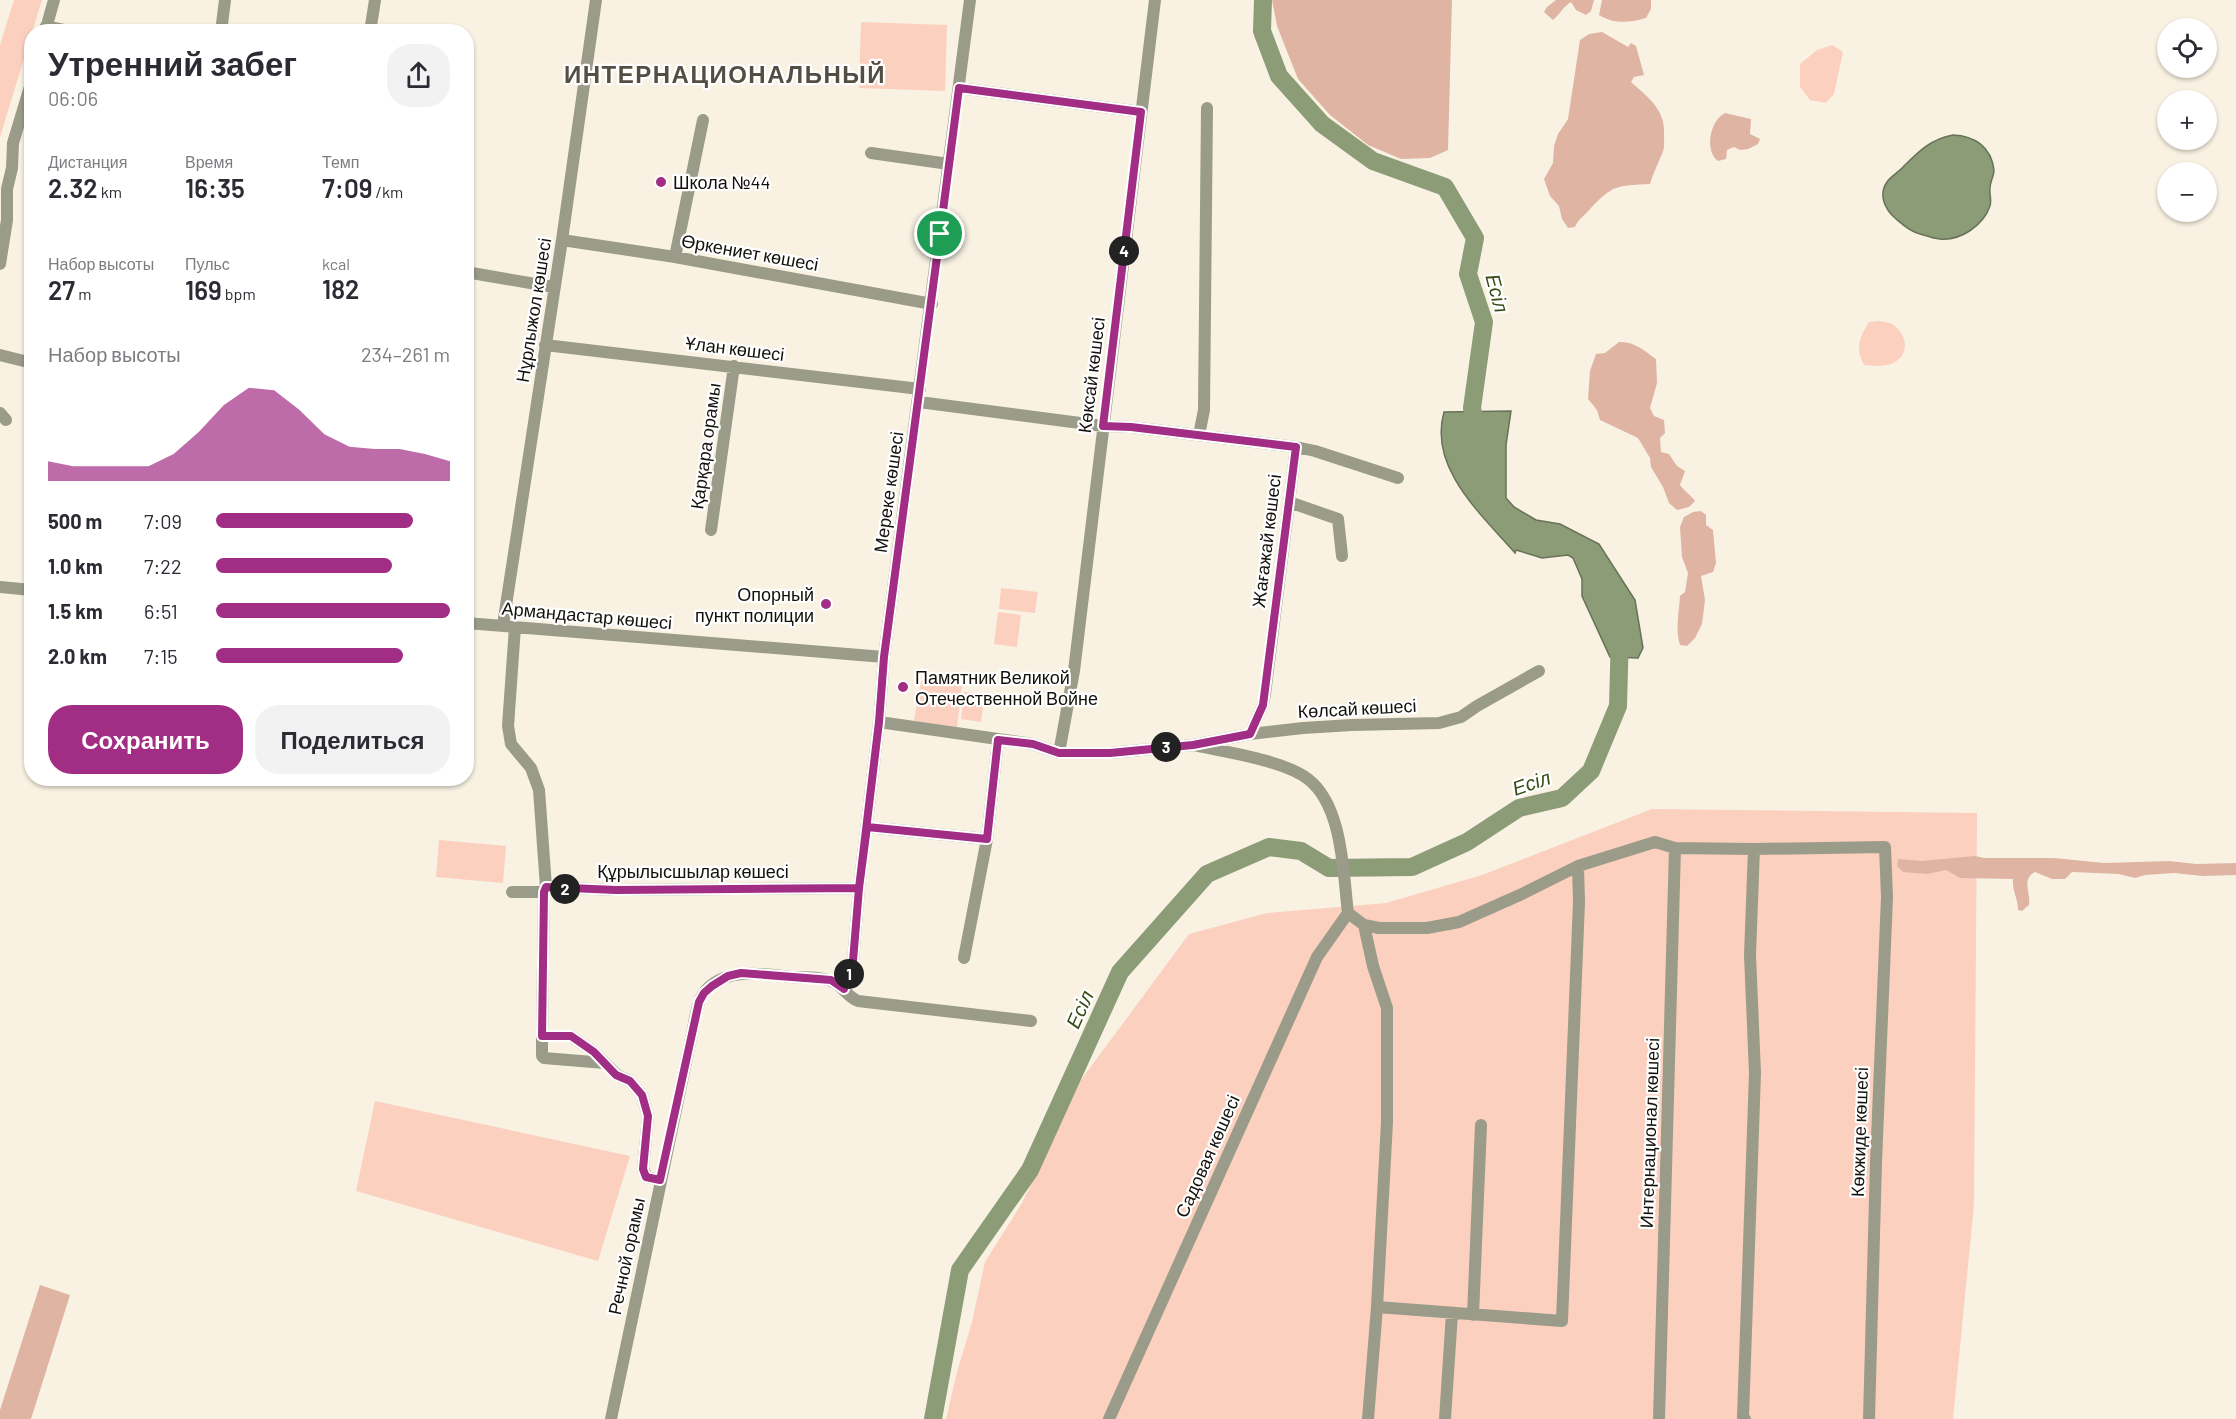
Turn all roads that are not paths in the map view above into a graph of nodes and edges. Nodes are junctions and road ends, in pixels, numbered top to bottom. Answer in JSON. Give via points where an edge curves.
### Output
{"nodes":[{"id":1,"x":54,"y":0,"type":"edge"},
{"id":2,"x":225,"y":0,"type":"edge"},
{"id":3,"x":375,"y":0,"type":"edge"},
{"id":4,"x":596,"y":0,"type":"edge"},
{"id":5,"x":970,"y":0,"type":"edge"},
{"id":6,"x":1155,"y":0,"type":"edge"},
{"id":7,"x":47,"y":24,"type":"edge"},
{"id":8,"x":222,"y":24,"type":"edge"},
{"id":9,"x":371,"y":24,"type":"edge"},
{"id":10,"x":959,"y":88,"type":"junction"},
{"id":11,"x":24,"y":107,"type":"edge"},
{"id":12,"x":1207,"y":108,"type":"dead end"},
{"id":13,"x":1141,"y":112,"type":"junction"},
{"id":14,"x":703,"y":120,"type":"dead end"},
{"id":15,"x":871,"y":153,"type":"dead end"},
{"id":16,"x":949,"y":164,"type":"junction"},
{"id":17,"x":562,"y":240,"type":"junction"},
{"id":18,"x":675,"y":257,"type":"junction"},
{"id":19,"x":0,"y":264,"type":"edge"},
{"id":20,"x":474,"y":273,"type":"edge"},
{"id":21,"x":554,"y":287,"type":"junction"},
{"id":22,"x":932,"y":304,"type":"junction"},
{"id":23,"x":545,"y":345,"type":"junction"},
{"id":24,"x":0,"y":355,"type":"edge"},
{"id":25,"x":24,"y":361,"type":"edge"},
{"id":26,"x":734,"y":366,"type":"junction"},
{"id":27,"x":919,"y":395,"type":"junction"},
{"id":28,"x":1103,"y":426,"type":"junction"},
{"id":29,"x":1200,"y":435,"type":"junction"},
{"id":30,"x":1296,"y":447,"type":"junction"},
{"id":31,"x":1398,"y":478,"type":"dead end"},
{"id":32,"x":1289,"y":502,"type":"junction"},
{"id":33,"x":711,"y":530,"type":"dead end"},
{"id":34,"x":1342,"y":556,"type":"dead end"},
{"id":35,"x":0,"y":587,"type":"edge"},
{"id":36,"x":24,"y":589,"type":"edge"},
{"id":37,"x":474,"y":624,"type":"edge"},
{"id":38,"x":509,"y":626,"type":"junction"},
{"id":39,"x":884,"y":657,"type":"junction"},
{"id":40,"x":1539,"y":671,"type":"dead end"},
{"id":41,"x":879,"y":722,"type":"junction"},
{"id":42,"x":1250,"y":734,"type":"junction"},
{"id":43,"x":998,"y":740,"type":"junction"},
{"id":44,"x":1193,"y":745,"type":"junction"},
{"id":45,"x":1059,"y":753,"type":"junction"},
{"id":46,"x":867,"y":827,"type":"junction"},
{"id":47,"x":987,"y":839,"type":"junction"},
{"id":48,"x":1675,"y":848,"type":"junction"},
{"id":49,"x":1754,"y":849,"type":"junction"},
{"id":50,"x":1578,"y":866,"type":"junction"},
{"id":51,"x":859,"y":888,"type":"junction"},
{"id":52,"x":545,"y":890,"type":"junction"},
{"id":53,"x":512,"y":892,"type":"dead end"},
{"id":54,"x":1348,"y":913,"type":"junction"},
{"id":55,"x":1364,"y":925,"type":"junction"},
{"id":56,"x":964,"y":958,"type":"dead end"},
{"id":57,"x":844,"y":989,"type":"junction"},
{"id":58,"x":1031,"y":1022,"type":"dead end"},
{"id":59,"x":542,"y":1036,"type":"junction"},
{"id":60,"x":605,"y":1063,"type":"junction"},
{"id":61,"x":1481,"y":1125,"type":"dead end"},
{"id":62,"x":660,"y":1180,"type":"junction"},
{"id":63,"x":1377,"y":1307,"type":"junction"},
{"id":64,"x":1452,"y":1313,"type":"junction"},
{"id":65,"x":1473,"y":1315,"type":"junction"},
{"id":66,"x":610,"y":1419,"type":"edge"},
{"id":67,"x":1109,"y":1419,"type":"edge"},
{"id":68,"x":1368,"y":1419,"type":"edge"},
{"id":69,"x":1445,"y":1419,"type":"edge"},
{"id":70,"x":1659,"y":1419,"type":"edge"},
{"id":71,"x":1745,"y":1419,"type":"edge"},
{"id":72,"x":1869,"y":1419,"type":"edge"}],
"edges":[{"from":1,"to":7,"type":"street"},
{"from":2,"to":8,"type":"street"},
{"from":3,"to":9,"type":"street"},
{"from":4,"to":17,"type":"street","name":"Нұрлыжол көшесі"},
{"from":5,"to":10,"type":"street","name":"Мереке көшесі"},
{"from":6,"to":13,"type":"street","name":"Көксай көшесі"},
{"from":10,"to":13,"type":"street"},
{"from":10,"to":16,"type":"street","name":"Мереке көшесі"},
{"from":11,"to":19,"type":"street","via":[[13,143]]},
{"from":12,"to":29,"type":"street","via":[[1204,410]]},
{"from":13,"to":28,"type":"street","name":"Көксай көшесі"},
{"from":14,"to":18,"type":"street"},
{"from":15,"to":16,"type":"street"},
{"from":16,"to":22,"type":"street","name":"Мереке көшесі"},
{"from":17,"to":18,"type":"street","name":"Өркениет көшесі"},
{"from":17,"to":21,"type":"street","name":"Нұрлыжол көшесі"},
{"from":18,"to":22,"type":"street","name":"Өркениет көшесі"},
{"from":20,"to":21,"type":"street"},
{"from":21,"to":23,"type":"street","name":"Нұрлыжол көшесі"},
{"from":22,"to":27,"type":"street","name":"Мереке көшесі"},
{"from":23,"to":26,"type":"street","name":"Ұлан көшесі"},
{"from":23,"to":38,"type":"street","name":"Нұрлыжол көшесі"},
{"from":24,"to":25,"type":"street"},
{"from":26,"to":27,"type":"street","name":"Ұлан көшесі"},
{"from":26,"to":33,"type":"street","name":"Қарқара орамы"},
{"from":27,"to":28,"type":"street","name":"Ұлан көшесі"},
{"from":27,"to":39,"type":"street","name":"Мереке көшесі"},
{"from":28,"to":29,"type":"street"},
{"from":28,"to":45,"type":"street","name":"Көксай көшесі","via":[[1074,671]]},
{"from":29,"to":30,"type":"street"},
{"from":30,"to":31,"type":"street"},
{"from":30,"to":32,"type":"street","name":"Жағажай көшесі"},
{"from":32,"to":34,"type":"street","via":[[1338,519]]},
{"from":32,"to":42,"type":"street","name":"Жағажай көшесі","via":[[1265,694]]},
{"from":35,"to":36,"type":"street"},
{"from":37,"to":38,"type":"street","name":"Армандастар көшесі"},
{"from":38,"to":39,"type":"street","name":"Армандастар көшесі"},
{"from":38,"to":52,"type":"street","via":[[508,726],[511,744],[531,768],[539,790]]},
{"from":39,"to":41,"type":"street","name":"Мереке көшесі"},
{"from":40,"to":42,"type":"street","name":"Көлсай көшесі","via":[[1461,717],[1439,723],[1352,724]]},
{"from":41,"to":43,"type":"street","name":"Көлсай көшесі"},
{"from":41,"to":46,"type":"street","name":"Мереке көшесі"},
{"from":42,"to":44,"type":"street","name":"Көлсай көшесі"},
{"from":43,"to":45,"type":"street","name":"Көлсай көшесі","via":[[1033,744]]},
{"from":43,"to":47,"type":"street"},
{"from":44,"to":45,"type":"street","name":"Көлсай көшесі","via":[[1110,753]]},
{"from":44,"to":54,"type":"street","via":[[1275,765],[1308,780],[1324,798],[1334,824]]},
{"from":46,"to":47,"type":"street"},
{"from":46,"to":51,"type":"street","name":"Мереке көшесі"},
{"from":47,"to":56,"type":"street"},
{"from":48,"to":49,"type":"street"},
{"from":48,"to":50,"type":"street","via":[[1655,842]]},
{"from":48,"to":70,"type":"street","name":"Интернационал көшесі"},
{"from":49,"to":71,"type":"street","via":[[1750,955],[1755,1073]]},
{"from":49,"to":72,"type":"street","name":"Көкжиде көшесі","via":[[1886,847]]},
{"from":50,"to":55,"type":"street","via":[[1459,922],[1427,928]]},
{"from":50,"to":65,"type":"street","via":[[1562,1321]]},
{"from":51,"to":52,"type":"street","name":"Құрылысшылар көшесі"},
{"from":51,"to":57,"type":"street","name":"Мереке көшесі","via":[[853,961]]},
{"from":52,"to":53,"type":"street","name":"Құрылысшылар көшесі"},
{"from":52,"to":59,"type":"street"},
{"from":54,"to":55,"type":"street"},
{"from":54,"to":67,"type":"street","name":"Садовая көшесі","via":[[1317,957]]},
{"from":55,"to":63,"type":"street","via":[[1387,1008],[1387,1122]]},
{"from":57,"to":58,"type":"street","name":"Речной орамы","via":[[858,1001]]},
{"from":57,"to":62,"type":"street","name":"Речной орамы","via":[[831,980],[741,973],[728,976],[704,993]]},
{"from":59,"to":60,"type":"street","via":[[571,1036]]},
{"from":59,"to":60,"type":"street","via":[[544,1058]]},
{"from":60,"to":62,"type":"street","via":[[642,1095],[648,1116],[643,1169],[646,1177]]},
{"from":61,"to":65,"type":"street"},
{"from":62,"to":66,"type":"street","name":"Речной орамы"},
{"from":63,"to":64,"type":"street"},
{"from":63,"to":68,"type":"street"},
{"from":64,"to":65,"type":"street"},
{"from":64,"to":69,"type":"street"}]}
